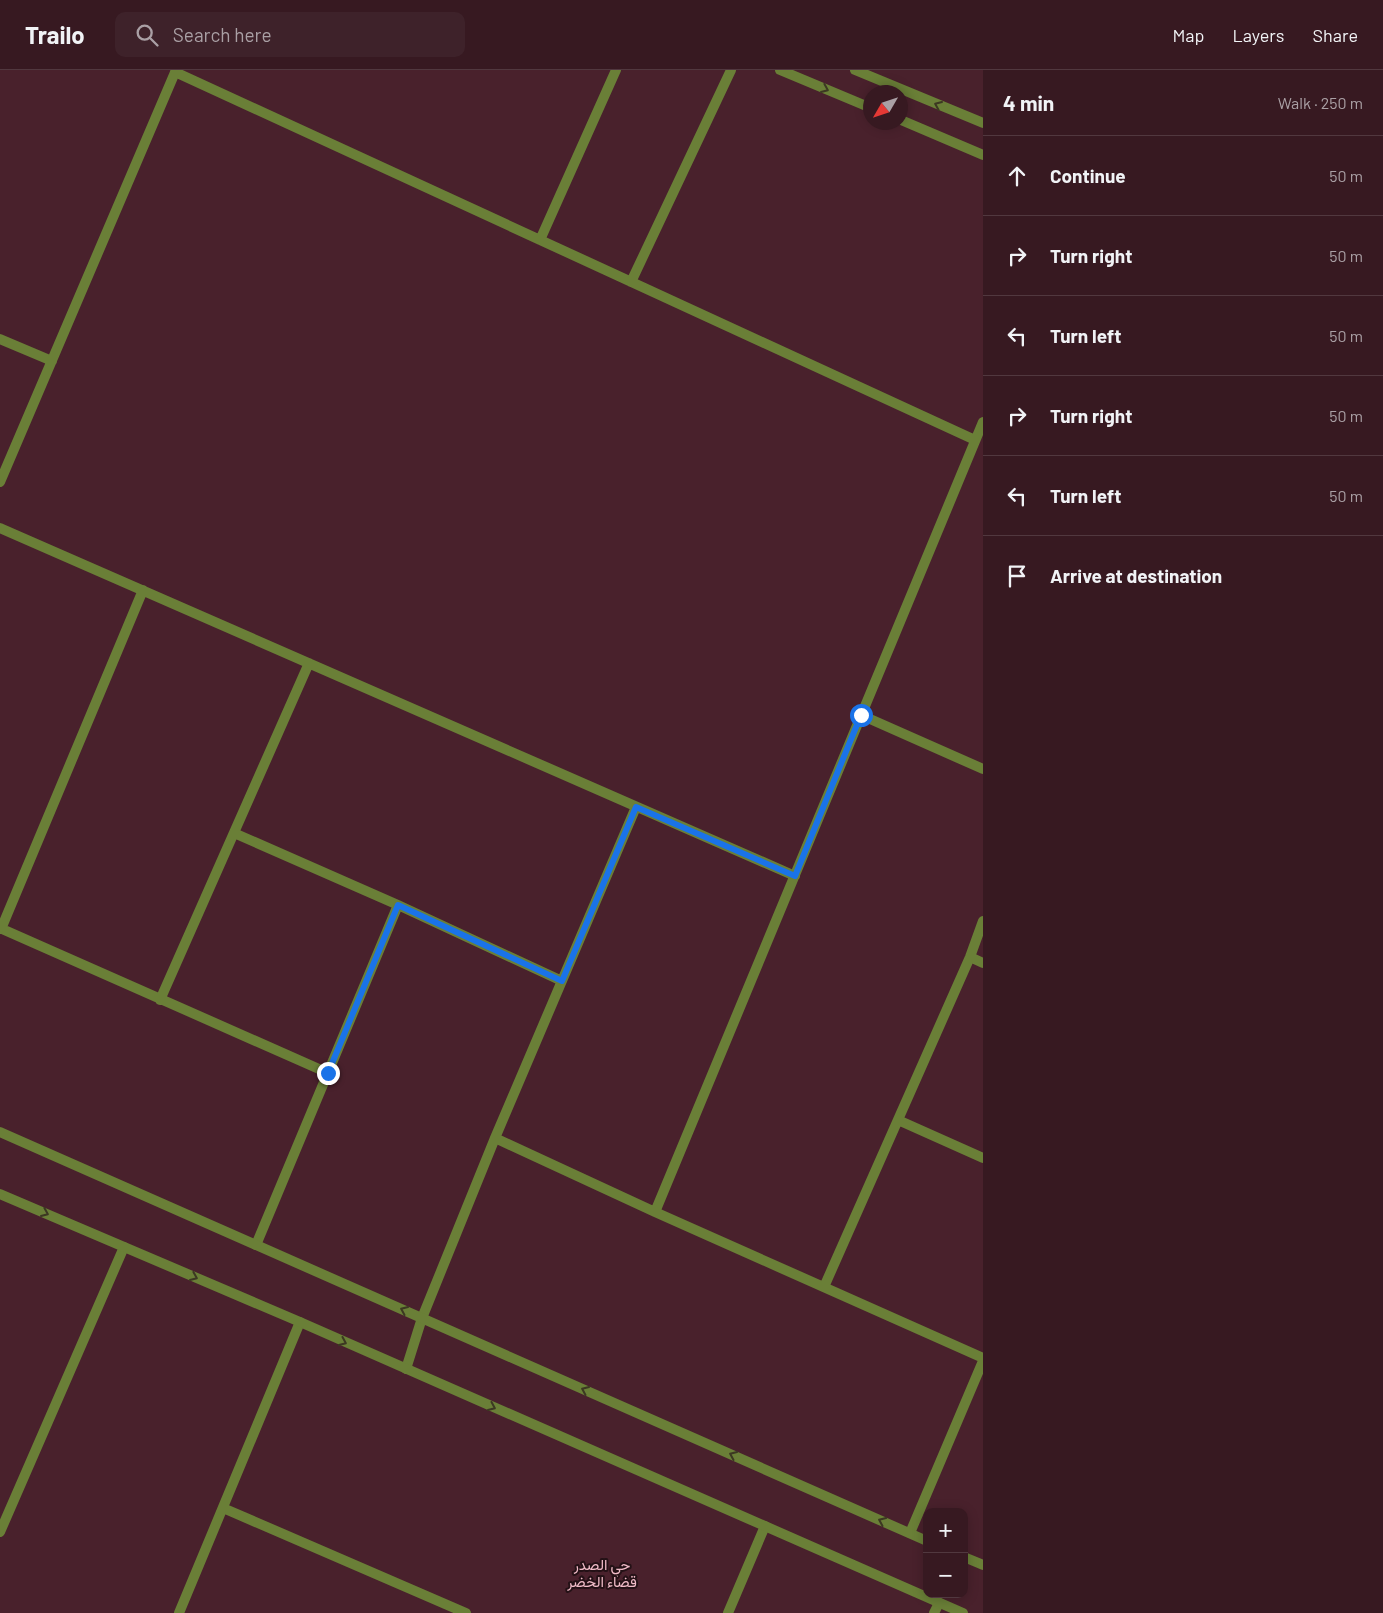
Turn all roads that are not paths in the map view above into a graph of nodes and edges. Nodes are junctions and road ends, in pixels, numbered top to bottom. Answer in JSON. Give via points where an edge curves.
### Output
{"nodes":[{"id":1,"x":616,"y":70,"type":"edge"},
{"id":2,"x":731,"y":70,"type":"edge"},
{"id":3,"x":780,"y":70,"type":"edge"},
{"id":4,"x":855,"y":70,"type":"edge"},
{"id":5,"x":176,"y":71,"type":"edge"},
{"id":6,"x":863,"y":105,"type":"edge"},
{"id":7,"x":908,"y":123,"type":"edge"},
{"id":8,"x":983,"y":123,"type":"edge"},
{"id":9,"x":983,"y":155,"type":"edge"},
{"id":10,"x":540,"y":240,"type":"junction"},
{"id":11,"x":632,"y":282,"type":"junction"},
{"id":12,"x":0,"y":339,"type":"edge"},
{"id":13,"x":52,"y":361,"type":"junction"},
{"id":14,"x":983,"y":422,"type":"edge"},
{"id":15,"x":975,"y":440,"type":"junction"},
{"id":16,"x":0,"y":482,"type":"edge"},
{"id":17,"x":0,"y":528,"type":"edge"},
{"id":18,"x":143,"y":590,"type":"junction"},
{"id":19,"x":310,"y":664,"type":"junction"},
{"id":20,"x":861,"y":715,"type":"junction"},
{"id":21,"x":983,"y":769,"type":"edge"},
{"id":22,"x":636,"y":807,"type":"junction"},
{"id":23,"x":234,"y":833,"type":"junction"},
{"id":24,"x":795,"y":876,"type":"junction"},
{"id":25,"x":398,"y":905,"type":"junction"},
{"id":26,"x":983,"y":922,"type":"edge"},
{"id":27,"x":1,"y":929,"type":"edge"},
{"id":28,"x":970,"y":957,"type":"junction"},
{"id":29,"x":983,"y":963,"type":"edge"},
{"id":30,"x":562,"y":981,"type":"junction"},
{"id":31,"x":160,"y":1000,"type":"junction"},
{"id":32,"x":328,"y":1073,"type":"junction"},
{"id":33,"x":898,"y":1120,"type":"junction"},
{"id":34,"x":0,"y":1132,"type":"edge"},
{"id":35,"x":495,"y":1138,"type":"junction"},
{"id":36,"x":983,"y":1158,"type":"edge"},
{"id":37,"x":0,"y":1194,"type":"edge"},
{"id":38,"x":655,"y":1212,"type":"junction"},
{"id":39,"x":256,"y":1245,"type":"junction"},
{"id":40,"x":124,"y":1247,"type":"junction"},
{"id":41,"x":824,"y":1287,"type":"junction"},
{"id":42,"x":422,"y":1318,"type":"junction"},
{"id":43,"x":300,"y":1322,"type":"junction"},
{"id":44,"x":983,"y":1360,"type":"edge"},
{"id":45,"x":406,"y":1369,"type":"junction"},
{"id":46,"x":223,"y":1508,"type":"junction"},
{"id":47,"x":765,"y":1526,"type":"junction"},
{"id":48,"x":0,"y":1532,"type":"edge"},
{"id":49,"x":910,"y":1533,"type":"junction"},
{"id":50,"x":923,"y":1539,"type":"edge"},
{"id":51,"x":968,"y":1559,"type":"edge"},
{"id":52,"x":983,"y":1565,"type":"edge"},
{"id":53,"x":939,"y":1602,"type":"junction"},
{"id":54,"x":179,"y":1613,"type":"edge"},
{"id":55,"x":466,"y":1613,"type":"edge"},
{"id":56,"x":728,"y":1613,"type":"edge"},
{"id":57,"x":934,"y":1613,"type":"edge"},
{"id":58,"x":963,"y":1613,"type":"edge"}],
"edges":[{"from":1,"to":10,"type":"street"},
{"from":2,"to":11,"type":"street"},
{"from":3,"to":6,"type":"street","one_way":true},
{"from":8,"to":4,"type":"street","one_way":true},
{"from":5,"to":10,"type":"street"},
{"from":5,"to":13,"type":"street"},
{"from":7,"to":9,"type":"street"},
{"from":10,"to":11,"type":"street"},
{"from":11,"to":15,"type":"street"},
{"from":12,"to":13,"type":"street"},
{"from":13,"to":16,"type":"street"},
{"from":14,"to":15,"type":"street"},
{"from":15,"to":20,"type":"street"},
{"from":17,"to":18,"type":"street"},
{"from":18,"to":19,"type":"street"},
{"from":18,"to":27,"type":"street"},
{"from":19,"to":22,"type":"street"},
{"from":19,"to":23,"type":"street"},
{"from":20,"to":21,"type":"street"},
{"from":20,"to":24,"type":"street"},
{"from":22,"to":24,"type":"street"},
{"from":22,"to":30,"type":"street"},
{"from":23,"to":25,"type":"street"},
{"from":23,"to":31,"type":"street"},
{"from":24,"to":38,"type":"street"},
{"from":25,"to":30,"type":"street"},
{"from":25,"to":32,"type":"street"},
{"from":26,"to":28,"type":"street"},
{"from":27,"to":31,"type":"street"},
{"from":28,"to":29,"type":"street"},
{"from":28,"to":33,"type":"street"},
{"from":30,"to":35,"type":"street"},
{"from":31,"to":32,"type":"street"},
{"from":32,"to":39,"type":"street"},
{"from":33,"to":36,"type":"street"},
{"from":33,"to":41,"type":"street"},
{"from":34,"to":39,"type":"street"},
{"from":35,"to":38,"type":"street"},
{"from":35,"to":42,"type":"street"},
{"from":37,"to":40,"type":"street","one_way":true},
{"from":38,"to":41,"type":"street"},
{"from":42,"to":39,"type":"street","one_way":true},
{"from":40,"to":43,"type":"street","one_way":true},
{"from":40,"to":48,"type":"street"},
{"from":41,"to":44,"type":"street"},
{"from":42,"to":45,"type":"street"},
{"from":49,"to":42,"type":"street","one_way":true},
{"from":43,"to":45,"type":"street","one_way":true},
{"from":43,"to":46,"type":"street"},
{"from":44,"to":49,"type":"street"},
{"from":45,"to":47,"type":"street","one_way":true},
{"from":46,"to":54,"type":"street"},
{"from":46,"to":55,"type":"street"},
{"from":47,"to":53,"type":"street"},
{"from":47,"to":56,"type":"street"},
{"from":49,"to":50,"type":"street"},
{"from":51,"to":52,"type":"street"},
{"from":53,"to":57,"type":"street"},
{"from":53,"to":58,"type":"street"}]}
